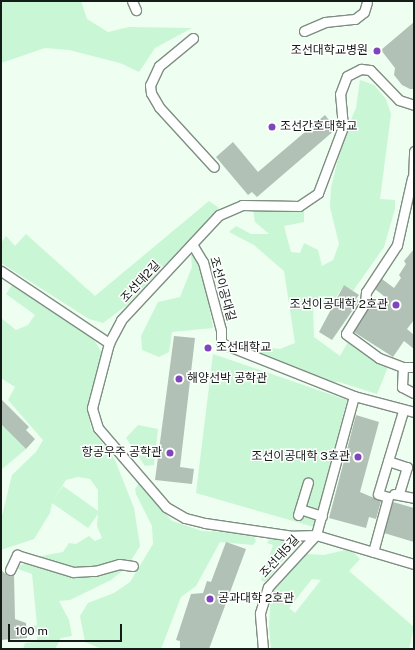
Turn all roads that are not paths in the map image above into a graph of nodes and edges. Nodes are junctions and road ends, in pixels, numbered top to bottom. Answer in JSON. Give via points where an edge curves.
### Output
{"nodes":[{"id":1,"x":366,"y":1,"type":"edge"},
{"id":2,"x":304,"y":31,"type":"dead end"},
{"id":3,"x":192,"y":38,"type":"dead end"},
{"id":4,"x":414,"y":105,"type":"edge"},
{"id":5,"x":414,"y":151,"type":"edge"},
{"id":6,"x":214,"y":167,"type":"dead end"},
{"id":7,"x":413,"y":181,"type":"edge"},
{"id":8,"x":192,"y":244,"type":"junction"},
{"id":9,"x":1,"y":271,"type":"edge"},
{"id":10,"x":109,"y":343,"type":"junction"},
{"id":11,"x":403,"y":367,"type":"junction"},
{"id":12,"x":414,"y":367,"type":"edge"},
{"id":13,"x":414,"y":393,"type":"edge"},
{"id":14,"x":354,"y":396,"type":"junction"},
{"id":15,"x":402,"y":411,"type":"junction"},
{"id":16,"x":414,"y":412,"type":"edge"},
{"id":17,"x":388,"y":461,"type":"junction"},
{"id":18,"x":308,"y":483,"type":"dead end"},
{"id":19,"x":399,"y":494,"type":"junction"},
{"id":20,"x":388,"y":497,"type":"junction"},
{"id":21,"x":414,"y":498,"type":"edge"},
{"id":22,"x":322,"y":516,"type":"junction"},
{"id":23,"x":316,"y":535,"type":"junction"},
{"id":24,"x":373,"y":552,"type":"junction"},
{"id":25,"x":414,"y":564,"type":"edge"},
{"id":26,"x":133,"y":566,"type":"dead end"},
{"id":27,"x":10,"y":570,"type":"dead end"},
{"id":28,"x":263,"y":649,"type":"edge"}],
"edges":[{"from":1,"to":2,"type":"street","via":[[364,12],[355,19],[325,22]]},
{"from":3,"to":6,"type":"street","via":[[159,66],[150,85],[159,107]]},
{"from":4,"to":8,"type":"street","name":"조선대2길","via":[[400,100],[370,70],[353,72],[341,87],[343,127],[323,182],[314,198],[299,206],[251,204],[229,208]]},
{"from":5,"to":7,"type":"street"},
{"from":7,"to":11,"type":"street","via":[[397,245],[366,292],[365,303],[346,334],[379,358]]},
{"from":8,"to":10,"type":"street","name":"조선대2길","via":[[121,320]]},
{"from":8,"to":14,"type":"street","name":"조선이공대길","via":[[203,262],[221,330],[220,343]]},
{"from":9,"to":10,"type":"street"},
{"from":10,"to":23,"type":"street","name":"조선대2길","via":[[92,408],[96,425],[166,507],[185,518],[205,523],[293,536]]},
{"from":11,"to":12,"type":"street"},
{"from":11,"to":13,"type":"street","via":[[402,387]]},
{"from":14,"to":15,"type":"street","name":"조선이공대길"},
{"from":14,"to":22,"type":"street"},
{"from":15,"to":16,"type":"street","name":"조선이공대길"},
{"from":15,"to":17,"type":"street"},
{"from":17,"to":19,"type":"street","via":[[407,467]]},
{"from":17,"to":20,"type":"street","via":[[378,494]]},
{"from":18,"to":22,"type":"street","via":[[299,512]]},
{"from":19,"to":20,"type":"street"},
{"from":19,"to":21,"type":"street"},
{"from":20,"to":24,"type":"street"},
{"from":22,"to":23,"type":"street"},
{"from":23,"to":24,"type":"street","name":"조선대5길"},
{"from":23,"to":28,"type":"street","name":"조선대5길","via":[[268,587],[260,613]]},
{"from":24,"to":25,"type":"street","name":"조선대5길"},
{"from":26,"to":27,"type":"street","via":[[119,564],[95,571],[73,572],[17,555]]}]}
